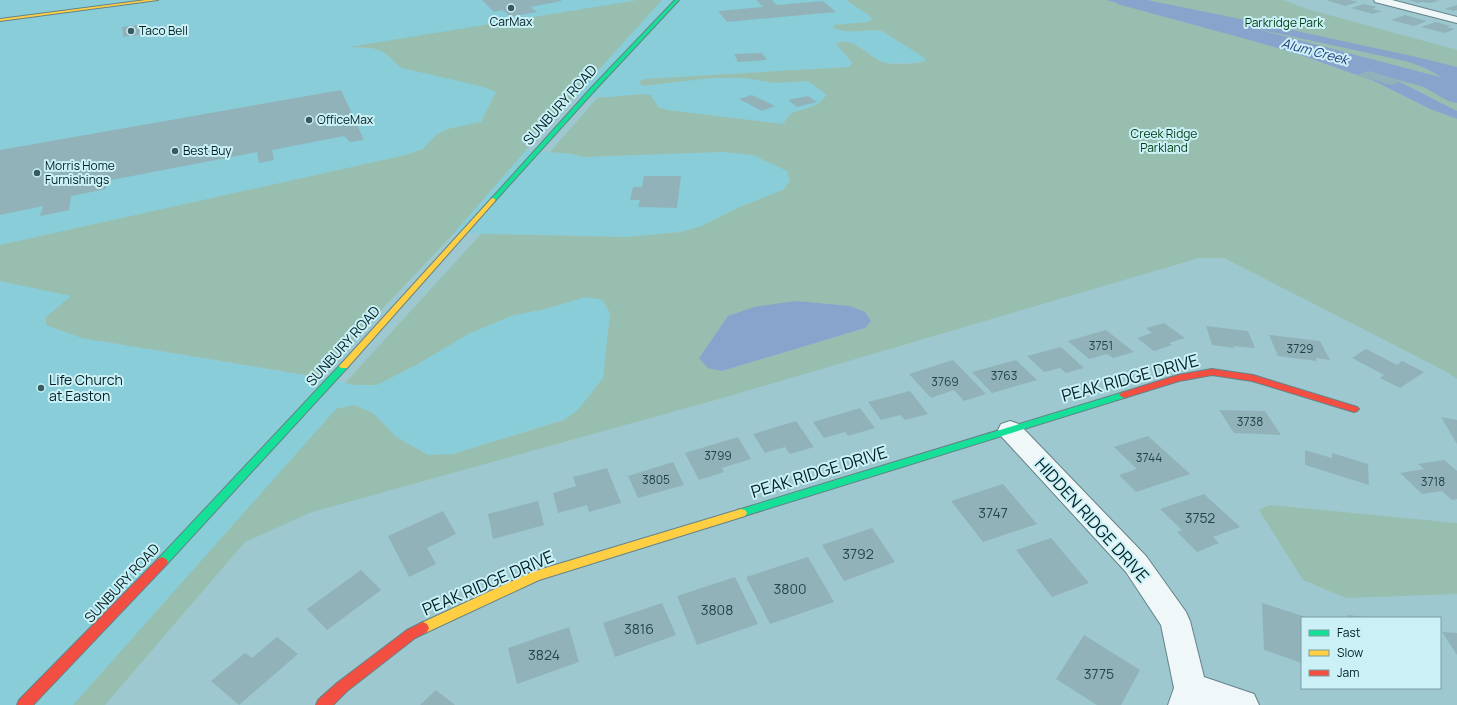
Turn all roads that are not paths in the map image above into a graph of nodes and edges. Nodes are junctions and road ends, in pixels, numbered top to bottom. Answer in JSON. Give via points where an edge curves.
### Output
{"nodes":[{"id":1,"x":85,"y":0,"type":"edge"},
{"id":2,"x":156,"y":0,"type":"edge"},
{"id":3,"x":676,"y":0,"type":"edge"},
{"id":4,"x":1379,"y":0,"type":"edge"},
{"id":5,"x":0,"y":11,"type":"edge"},
{"id":6,"x":0,"y":20,"type":"edge"},
{"id":7,"x":1457,"y":20,"type":"edge"},
{"id":8,"x":1354,"y":409,"type":"dead end"},
{"id":9,"x":1010,"y":430,"type":"junction"},
{"id":10,"x":1188,"y":697,"type":"edge"},
{"id":11,"x":24,"y":705,"type":"edge"},
{"id":12,"x":323,"y":705,"type":"edge"},
{"id":13,"x":1242,"y":705,"type":"edge"}],
"edges":[{"from":1,"to":5,"type":"main road"},
{"from":2,"to":6,"type":"main road"},
{"from":3,"to":11,"type":"main road","name":"SUNBURY ROAD","via":[[308,406]]},
{"from":4,"to":7,"type":"street"},
{"from":8,"to":9,"type":"main road","name":"PEAK RIDGE DRIVE","via":[[1253,378],[1212,372],[1178,378]]},
{"from":9,"to":10,"type":"street","name":"HIDDEN RIDGE DRIVE","via":[[1136,564],[1175,621]]},
{"from":9,"to":12,"type":"main road","name":"PEAK RIDGE DRIVE","via":[[536,576],[411,634],[342,687]]},
{"from":10,"to":13,"type":"street"}]}
